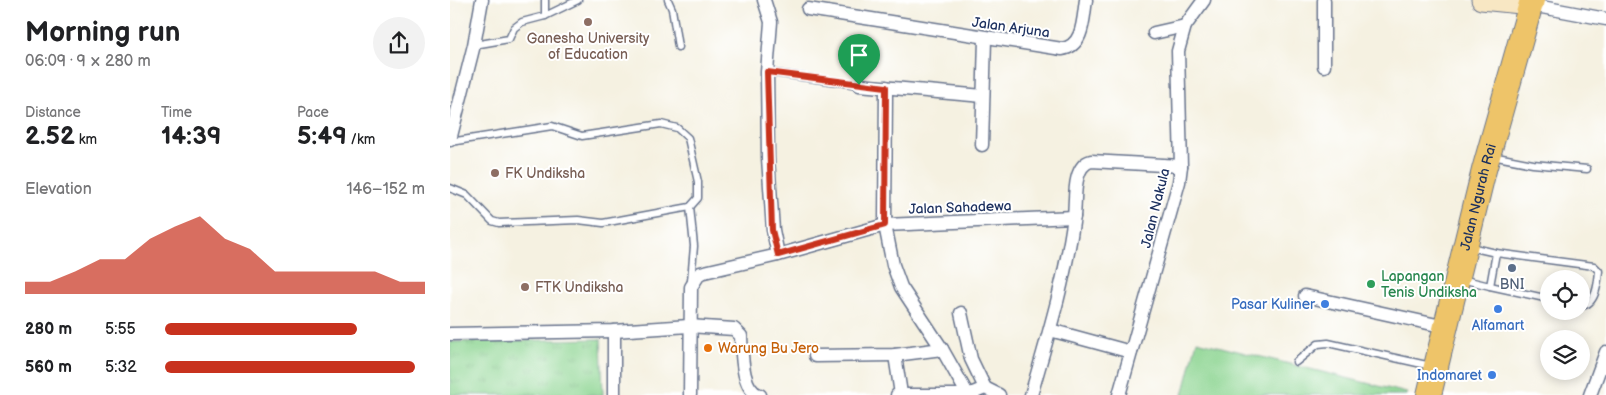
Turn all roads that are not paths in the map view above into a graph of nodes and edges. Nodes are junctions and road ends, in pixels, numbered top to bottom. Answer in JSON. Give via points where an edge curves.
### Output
{"nodes":[{"id":1,"x":482,"y":0,"type":"edge"},
{"id":2,"x":545,"y":0,"type":"edge"},
{"id":3,"x":578,"y":0,"type":"edge"},
{"id":4,"x":668,"y":0,"type":"edge"},
{"id":5,"x":764,"y":0,"type":"edge"},
{"id":6,"x":1086,"y":0,"type":"edge"},
{"id":7,"x":1204,"y":0,"type":"edge"},
{"id":8,"x":1324,"y":0,"type":"edge"},
{"id":9,"x":1481,"y":0,"type":"edge"},
{"id":10,"x":1531,"y":3,"type":"edge"},
{"id":11,"x":808,"y":9,"type":"dead end"},
{"id":12,"x":545,"y":16,"type":"junction"},
{"id":13,"x":1606,"y":18,"type":"edge"},
{"id":14,"x":1186,"y":26,"type":"junction"},
{"id":15,"x":1154,"y":33,"type":"dead end"},
{"id":16,"x":985,"y":39,"type":"junction"},
{"id":17,"x":474,"y":45,"type":"junction"},
{"id":18,"x":678,"y":47,"type":"dead end"},
{"id":19,"x":1324,"y":66,"type":"dead end"},
{"id":20,"x":767,"y":72,"type":"junction"},
{"id":21,"x":859,"y":85,"type":"joint"},
{"id":22,"x":886,"y":87,"type":"junction"},
{"id":23,"x":983,"y":96,"type":"junction"},
{"id":24,"x":450,"y":141,"type":"edge"},
{"id":25,"x":982,"y":145,"type":"dead end"},
{"id":26,"x":1488,"y":156,"type":"junction"},
{"id":27,"x":1181,"y":166,"type":"junction"},
{"id":28,"x":1587,"y":169,"type":"dead end"},
{"id":29,"x":450,"y":188,"type":"edge"},
{"id":30,"x":690,"y":208,"type":"junction"},
{"id":31,"x":1074,"y":217,"type":"junction"},
{"id":32,"x":885,"y":225,"type":"junction"},
{"id":33,"x":1466,"y":246,"type":"junction"},
{"id":34,"x":1496,"y":253,"type":"junction"},
{"id":35,"x":778,"y":255,"type":"junction"},
{"id":36,"x":1458,"y":278,"type":"junction"},
{"id":37,"x":1490,"y":286,"type":"junction"},
{"id":38,"x":691,"y":287,"type":"junction"},
{"id":39,"x":1305,"y":296,"type":"dead end"},
{"id":40,"x":1540,"y":297,"type":"edge"},
{"id":41,"x":1590,"y":303,"type":"edge"},
{"id":42,"x":961,"y":313,"type":"dead end"},
{"id":43,"x":689,"y":326,"type":"junction"},
{"id":44,"x":1446,"y":328,"type":"junction"},
{"id":45,"x":1050,"y":330,"type":"junction"},
{"id":46,"x":614,"y":331,"type":"junction"},
{"id":47,"x":450,"y":334,"type":"edge"},
{"id":48,"x":942,"y":349,"type":"junction"},
{"id":49,"x":1131,"y":352,"type":"junction"},
{"id":50,"x":1606,"y":352,"type":"edge"},
{"id":51,"x":895,"y":355,"type":"junction"},
{"id":52,"x":815,"y":356,"type":"dead end"},
{"id":53,"x":1296,"y":362,"type":"dead end"},
{"id":54,"x":1437,"y":368,"type":"junction"},
{"id":55,"x":985,"y":388,"type":"junction"},
{"id":56,"x":901,"y":394,"type":"edge"},
{"id":57,"x":614,"y":395,"type":"edge"},
{"id":58,"x":690,"y":395,"type":"edge"},
{"id":59,"x":760,"y":395,"type":"edge"},
{"id":60,"x":897,"y":395,"type":"edge"},
{"id":61,"x":968,"y":395,"type":"edge"},
{"id":62,"x":999,"y":395,"type":"edge"},
{"id":63,"x":1031,"y":395,"type":"edge"},
{"id":64,"x":1119,"y":395,"type":"edge"},
{"id":65,"x":1430,"y":395,"type":"edge"},
{"id":66,"x":1590,"y":395,"type":"edge"}],
"edges":[{"from":1,"to":17,"type":"street"},
{"from":2,"to":12,"type":"lane"},
{"from":3,"to":12,"type":"lane"},
{"from":4,"to":18,"type":"lane"},
{"from":5,"to":20,"type":"street","via":[[771,22]]},
{"from":6,"to":16,"type":"street","name":"Jalan Arjuna","via":[[1081,31],[1076,43],[1069,48]]},
{"from":7,"to":14,"type":"street","name":"Jalan Nakula"},
{"from":8,"to":19,"type":"street"},
{"from":9,"to":10,"type":"street"},
{"from":10,"to":13,"type":"street"},
{"from":10,"to":26,"type":"highway","name":"Jalan Ngurah Rai"},
{"from":11,"to":16,"type":"street","name":"Jalan Arjuna"},
{"from":12,"to":17,"type":"lane","via":[[522,22],[514,28],[510,39]]},
{"from":14,"to":15,"type":"street"},
{"from":14,"to":27,"type":"street","name":"Jalan Nakula","via":[[1178,51]]},
{"from":16,"to":23,"type":"street"},
{"from":17,"to":24,"type":"street"},
{"from":20,"to":21,"type":"lane"},
{"from":20,"to":35,"type":"street","via":[[772,230]]},
{"from":21,"to":22,"type":"street"},
{"from":22,"to":23,"type":"street"},
{"from":22,"to":32,"type":"street"},
{"from":23,"to":25,"type":"street"},
{"from":24,"to":30,"type":"lane","via":[[552,126],[582,136],[661,124],[677,128],[688,138],[698,182],[698,198]]},
{"from":26,"to":28,"type":"lane"},
{"from":26,"to":33,"type":"highway","name":"Jalan Ngurah Rai"},
{"from":27,"to":31,"type":"street","via":[[1091,161],[1082,166],[1078,175]]},
{"from":27,"to":49,"type":"street","name":"Jalan Nakula"},
{"from":29,"to":30,"type":"lane","via":[[467,196],[492,221],[499,223],[578,220],[602,223]]},
{"from":30,"to":38,"type":"lane","via":[[694,246]]},
{"from":31,"to":32,"type":"street","name":"Jalan Sahadewa"},
{"from":31,"to":45,"type":"street"},
{"from":32,"to":35,"type":"street","name":"Jalan Sahadewa"},
{"from":32,"to":48,"type":"street","via":[[901,287]]},
{"from":33,"to":34,"type":"lane"},
{"from":33,"to":36,"type":"highway","name":"Jalan Ngurah Rai"},
{"from":34,"to":37,"type":"lane"},
{"from":34,"to":41,"type":"lane","via":[[1594,266],[1599,271],[1598,281]]},
{"from":35,"to":38,"type":"street","name":"Jalan Sahadewa","via":[[700,273]]},
{"from":36,"to":37,"type":"lane"},
{"from":36,"to":44,"type":"highway","name":"Jalan Ngurah Rai"},
{"from":37,"to":40,"type":"lane"},
{"from":38,"to":43,"type":"street"},
{"from":39,"to":44,"type":"street"},
{"from":42,"to":55,"type":"street","via":[[971,359]]},
{"from":43,"to":46,"type":"street"},
{"from":43,"to":58,"type":"street"},
{"from":43,"to":59,"type":"street","via":[[738,332],[743,369],[750,388]]},
{"from":44,"to":54,"type":"highway","name":"Jalan Ngurah Rai"},
{"from":45,"to":49,"type":"street"},
{"from":45,"to":63,"type":"street"},
{"from":46,"to":47,"type":"street"},
{"from":46,"to":57,"type":"street"},
{"from":48,"to":51,"type":"street"},
{"from":48,"to":61,"type":"street"},
{"from":49,"to":64,"type":"street","name":"Jalan Nakula"},
{"from":50,"to":66,"type":"street"},
{"from":51,"to":52,"type":"street"},
{"from":51,"to":56,"type":"street"},
{"from":53,"to":54,"type":"lane","via":[[1318,344],[1328,343]]},
{"from":54,"to":65,"type":"highway","name":"Jalan Ngurah Rai"},
{"from":55,"to":61,"type":"street"},
{"from":55,"to":62,"type":"street"},
{"from":56,"to":60,"type":"street"},
{"from":56,"to":61,"type":"street"}]}
